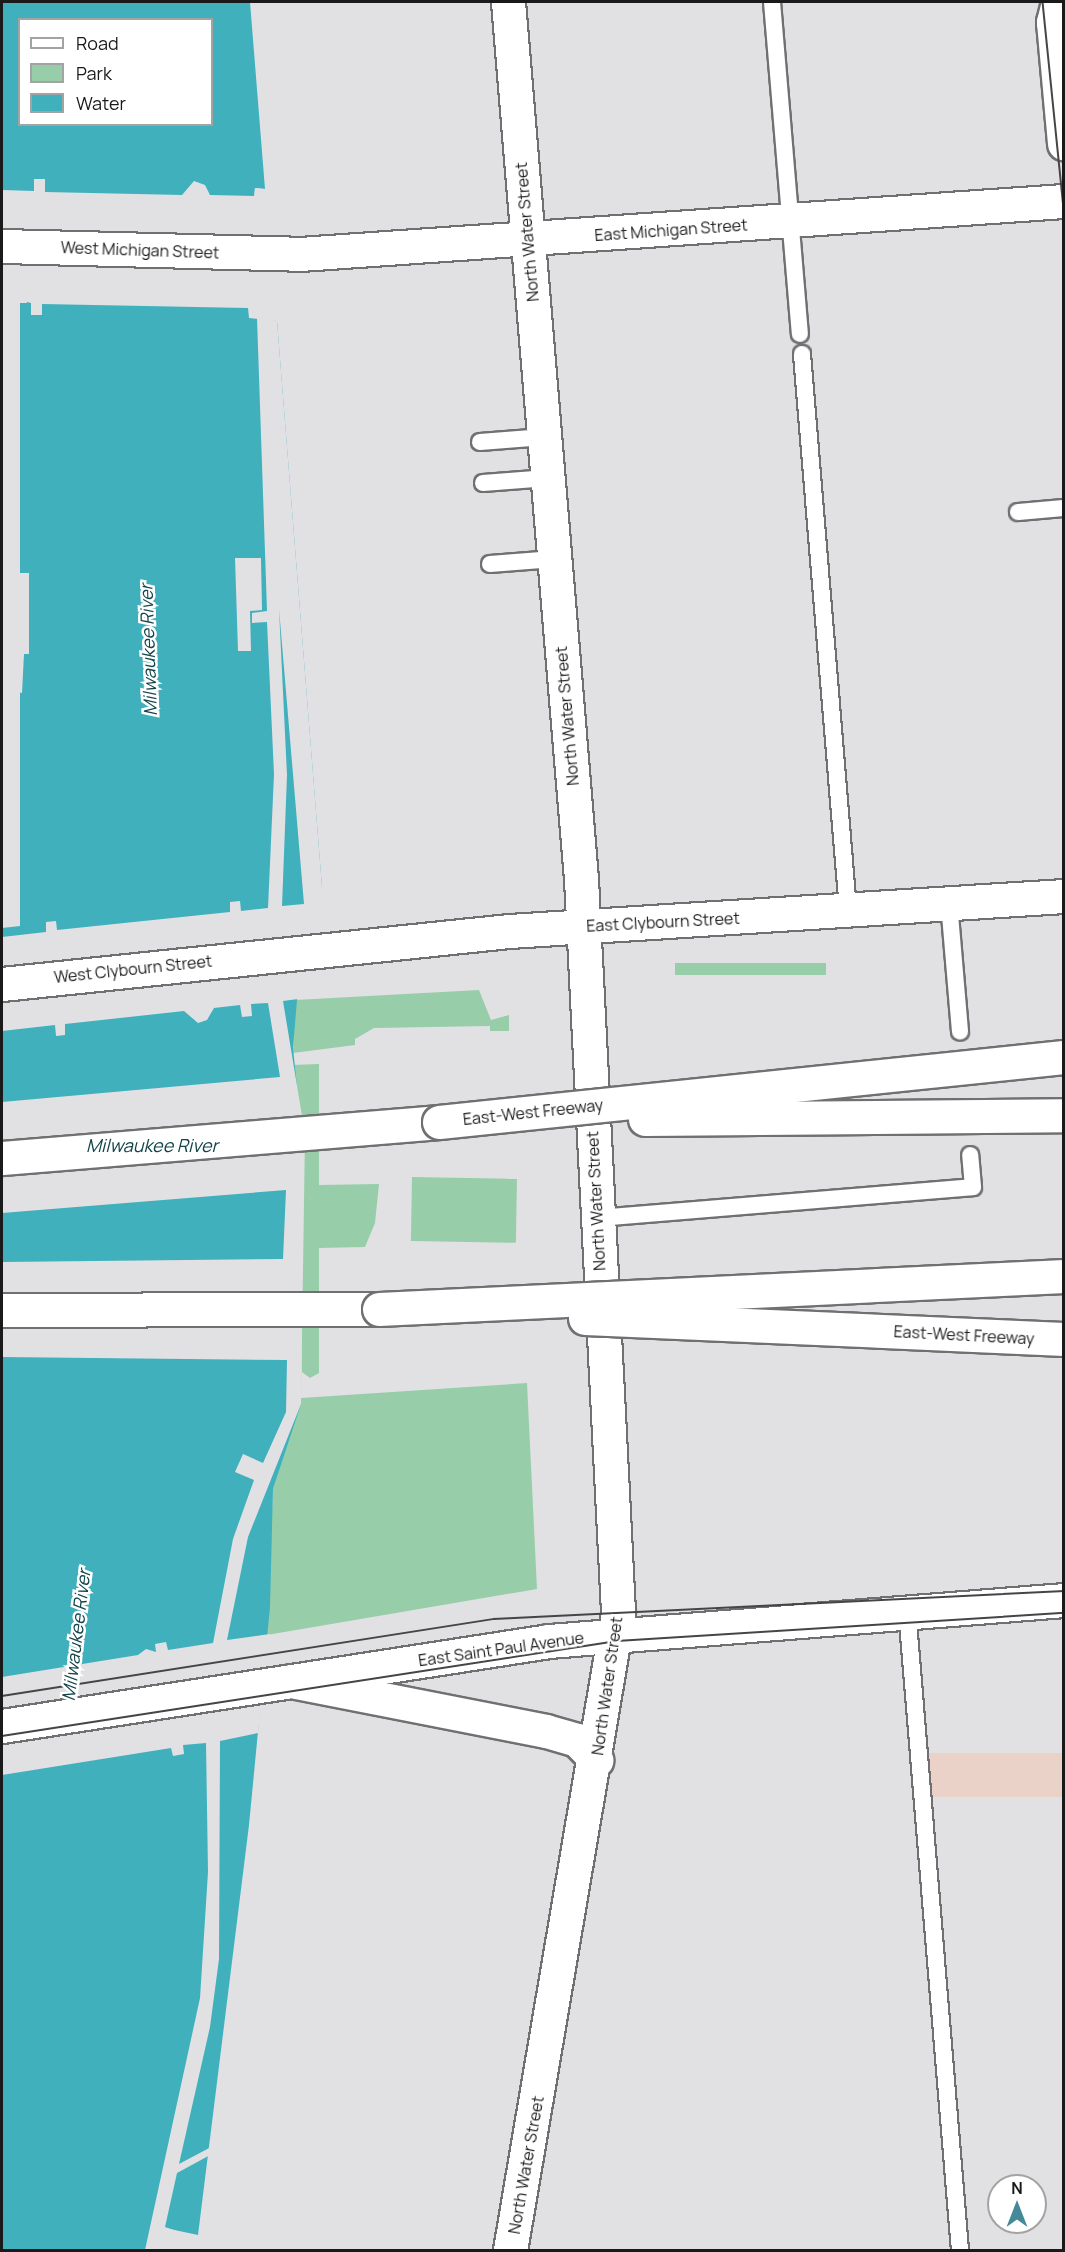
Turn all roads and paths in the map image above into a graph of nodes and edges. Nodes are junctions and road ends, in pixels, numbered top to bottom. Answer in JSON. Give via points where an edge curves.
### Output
{"nodes":[{"id":1,"x":508,"y":2,"type":"edge"},
{"id":2,"x":772,"y":2,"type":"edge"},
{"id":3,"x":1052,"y":8,"type":"edge"},
{"id":4,"x":1064,"y":144,"type":"edge"},
{"id":5,"x":1064,"y":201,"type":"edge"},
{"id":6,"x":791,"y":221,"type":"junction"},
{"id":7,"x":528,"y":240,"type":"junction"},
{"id":8,"x":2,"y":246,"type":"edge"},
{"id":9,"x":279,"y":254,"type":"joint"},
{"id":10,"x":800,"y":334,"type":"dead end"},
{"id":11,"x":802,"y":354,"type":"dead end"},
{"id":12,"x":544,"y":437,"type":"junction"},
{"id":13,"x":480,"y":442,"type":"dead end"},
{"id":14,"x":548,"y":478,"type":"junction"},
{"id":15,"x":483,"y":483,"type":"dead end"},
{"id":16,"x":1064,"y":508,"type":"edge"},
{"id":17,"x":1018,"y":512,"type":"dead end"},
{"id":18,"x":554,"y":559,"type":"junction"},
{"id":19,"x":490,"y":564,"type":"dead end"},
{"id":20,"x":1064,"y":896,"type":"edge"},
{"id":21,"x":949,"y":903,"type":"junction"},
{"id":22,"x":848,"y":910,"type":"junction"},
{"id":23,"x":583,"y":926,"type":"junction"},
{"id":24,"x":264,"y":956,"type":"joint"},
{"id":25,"x":2,"y":984,"type":"edge"},
{"id":26,"x":960,"y":1032,"type":"dead end"},
{"id":27,"x":1064,"y":1057,"type":"edge"},
{"id":28,"x":1064,"y":1115,"type":"edge"},
{"id":29,"x":439,"y":1122,"type":"junction"},
{"id":30,"x":970,"y":1155,"type":"dead end"},
{"id":31,"x":2,"y":1158,"type":"edge"},
{"id":32,"x":597,"y":1218,"type":"junction"},
{"id":33,"x":1064,"y":1276,"type":"edge"},
{"id":34,"x":379,"y":1309,"type":"junction"},
{"id":35,"x":2,"y":1310,"type":"edge"},
{"id":36,"x":1064,"y":1339,"type":"edge"},
{"id":37,"x":1064,"y":1600,"type":"edge"},
{"id":38,"x":907,"y":1610,"type":"junction"},
{"id":39,"x":618,"y":1633,"type":"junction"},
{"id":40,"x":291,"y":1681,"type":"junction"},
{"id":41,"x":2,"y":1726,"type":"edge"},
{"id":42,"x":596,"y":1760,"type":"junction"},
{"id":43,"x":510,"y":2250,"type":"edge"},
{"id":44,"x":960,"y":2250,"type":"edge"}],
"edges":[{"from":1,"to":7,"type":"main road","name":"North Water Street"},
{"from":2,"to":6,"type":"lane"},
{"from":3,"to":4,"type":"main road"},
{"from":5,"to":6,"type":"main road","name":"East Michigan Street"},
{"from":6,"to":7,"type":"main road","name":"East Michigan Street"},
{"from":6,"to":10,"type":"lane"},
{"from":7,"to":9,"type":"main road","name":"East Michigan Street"},
{"from":7,"to":12,"type":"main road","name":"North Water Street"},
{"from":8,"to":9,"type":"main road","name":"West Michigan Street"},
{"from":11,"to":22,"type":"lane"},
{"from":12,"to":13,"type":"lane"},
{"from":12,"to":14,"type":"main road","name":"North Water Street"},
{"from":14,"to":15,"type":"lane"},
{"from":14,"to":18,"type":"main road","name":"North Water Street"},
{"from":16,"to":17,"type":"lane"},
{"from":18,"to":19,"type":"lane"},
{"from":18,"to":23,"type":"main road","name":"North Water Street"},
{"from":20,"to":21,"type":"main road","name":"East Clybourn Street"},
{"from":21,"to":22,"type":"main road","name":"East Clybourn Street"},
{"from":21,"to":26,"type":"lane"},
{"from":22,"to":23,"type":"main road","name":"East Clybourn Street"},
{"from":23,"to":24,"type":"main road","name":"East Clybourn Street"},
{"from":23,"to":32,"type":"main road","name":"North Water Street"},
{"from":24,"to":25,"type":"main road","name":"West Clybourn Street"},
{"from":27,"to":29,"type":"main road","name":"East-West Freeway","bridge":true},
{"from":28,"to":29,"type":"main road","bridge":true},
{"from":29,"to":31,"type":"main road","name":"East-West Freeway"},
{"from":30,"to":32,"type":"lane","via":[[973,1187]]},
{"from":32,"to":39,"type":"main road","name":"North Water Street"},
{"from":33,"to":34,"type":"main road","bridge":true},
{"from":34,"to":35,"type":"main road","name":"East-West Freeway"},
{"from":34,"to":36,"type":"main road","name":"East-West Freeway","bridge":true},
{"from":37,"to":38,"type":"main road","name":"East Saint Paul Avenue"},
{"from":38,"to":39,"type":"main road","name":"East Saint Paul Avenue"},
{"from":38,"to":44,"type":"lane"},
{"from":39,"to":40,"type":"main road","name":"East Saint Paul Avenue"},
{"from":39,"to":42,"type":"main road","name":"North Water Street"},
{"from":40,"to":41,"type":"main road","name":"East Saint Paul Avenue"},
{"from":40,"to":42,"type":"main road","via":[[539,1729],[577,1740]]},
{"from":42,"to":43,"type":"main road","name":"North Water Street"}]}
